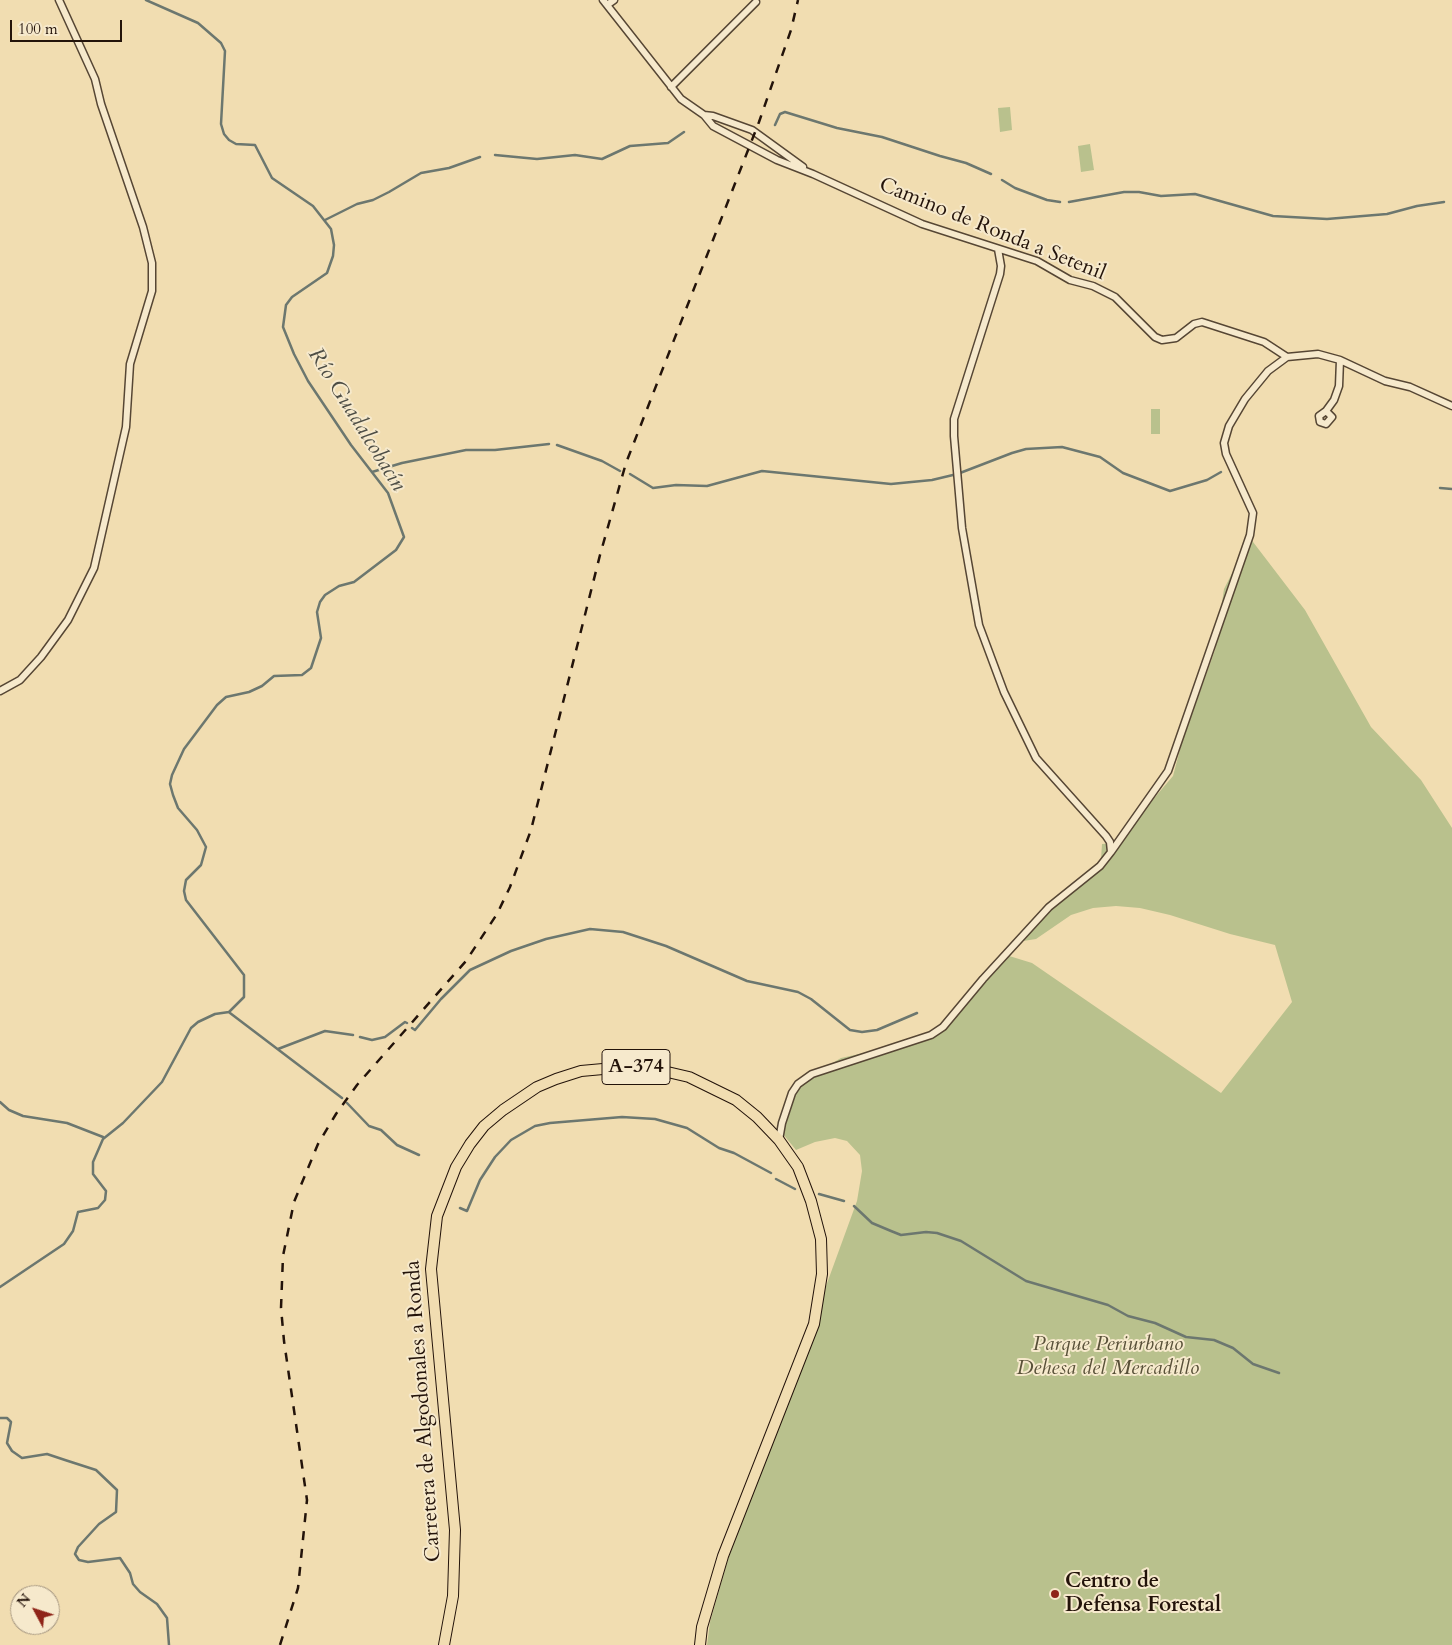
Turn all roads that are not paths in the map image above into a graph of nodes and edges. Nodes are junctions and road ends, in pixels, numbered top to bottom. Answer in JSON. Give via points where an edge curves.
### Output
{"nodes":[{"id":1,"x":59,"y":0,"type":"edge"},
{"id":2,"x":614,"y":0,"type":"edge"},
{"id":3,"x":756,"y":2,"type":"dead end"},
{"id":4,"x":605,"y":3,"type":"edge"},
{"id":5,"x":671,"y":87,"type":"junction"},
{"id":6,"x":704,"y":115,"type":"junction"},
{"id":7,"x":813,"y":174,"type":"junction"},
{"id":8,"x":998,"y":249,"type":"junction"},
{"id":9,"x":1287,"y":357,"type":"junction"},
{"id":10,"x":1340,"y":360,"type":"junction"},
{"id":11,"x":1452,"y":406,"type":"edge"},
{"id":12,"x":1326,"y":411,"type":"dead end"},
{"id":13,"x":0,"y":692,"type":"edge"},
{"id":14,"x":1111,"y":852,"type":"junction"},
{"id":15,"x":779,"y":1140,"type":"junction"},
{"id":16,"x":444,"y":1645,"type":"edge"},
{"id":17,"x":700,"y":1645,"type":"edge"}],
"edges":[{"from":1,"to":13,"type":"street","via":[[95,78],[143,227],[152,263],[152,291],[130,364],[126,427],[94,568],[68,620],[41,657],[20,680]]},
{"from":2,"to":4,"type":"street"},
{"from":3,"to":5,"type":"street"},
{"from":4,"to":5,"type":"street","name":"Camino de Ronda a Setenil"},
{"from":5,"to":6,"type":"street","name":"Camino de Ronda a Setenil","via":[[681,99]]},
{"from":6,"to":7,"type":"street","name":"Camino de Ronda a Setenil","via":[[713,126],[743,143]]},
{"from":6,"to":7,"type":"street","name":"Camino de Ronda a Setenil","via":[[752,130]]},
{"from":7,"to":8,"type":"street","name":"Camino de Ronda a Setenil","via":[[922,224]]},
{"from":8,"to":9,"type":"street","name":"Camino de Ronda a Setenil","via":[[1037,261],[1070,280],[1093,286],[1115,297],[1155,337],[1162,340],[1176,338],[1202,322],[1264,342]]},
{"from":8,"to":14,"type":"street","via":[[1000,274],[954,419],[962,528],[979,625],[1004,692],[1036,758],[1106,836]]},
{"from":9,"to":10,"type":"street","via":[[1318,354]]},
{"from":9,"to":14,"type":"street","via":[[1268,371],[1245,398],[1229,426],[1224,443],[1226,454],[1253,513],[1250,535],[1168,771]]},
{"from":10,"to":11,"type":"street"},
{"from":10,"to":12,"type":"street","via":[[1339,386]]},
{"from":14,"to":15,"type":"street","via":[[1100,866],[1050,907],[983,978],[943,1027],[931,1035],[812,1074],[798,1084],[792,1093]]},
{"from":15,"to":16,"type":"main road","name":"Carretera de Algodonales a Ronda","number":"A-374","via":[[736,1100],[707,1084],[670,1071],[625,1067],[581,1071],[537,1087],[484,1126],[470,1144],[456,1167],[437,1216],[431,1269],[454,1530],[453,1596]]},
{"from":15,"to":17,"type":"main road","name":"Carretera de Algodonales a Ronda","number":"A-374","via":[[798,1167],[817,1220],[821,1239],[820,1294],[814,1324],[722,1556]]}]}
